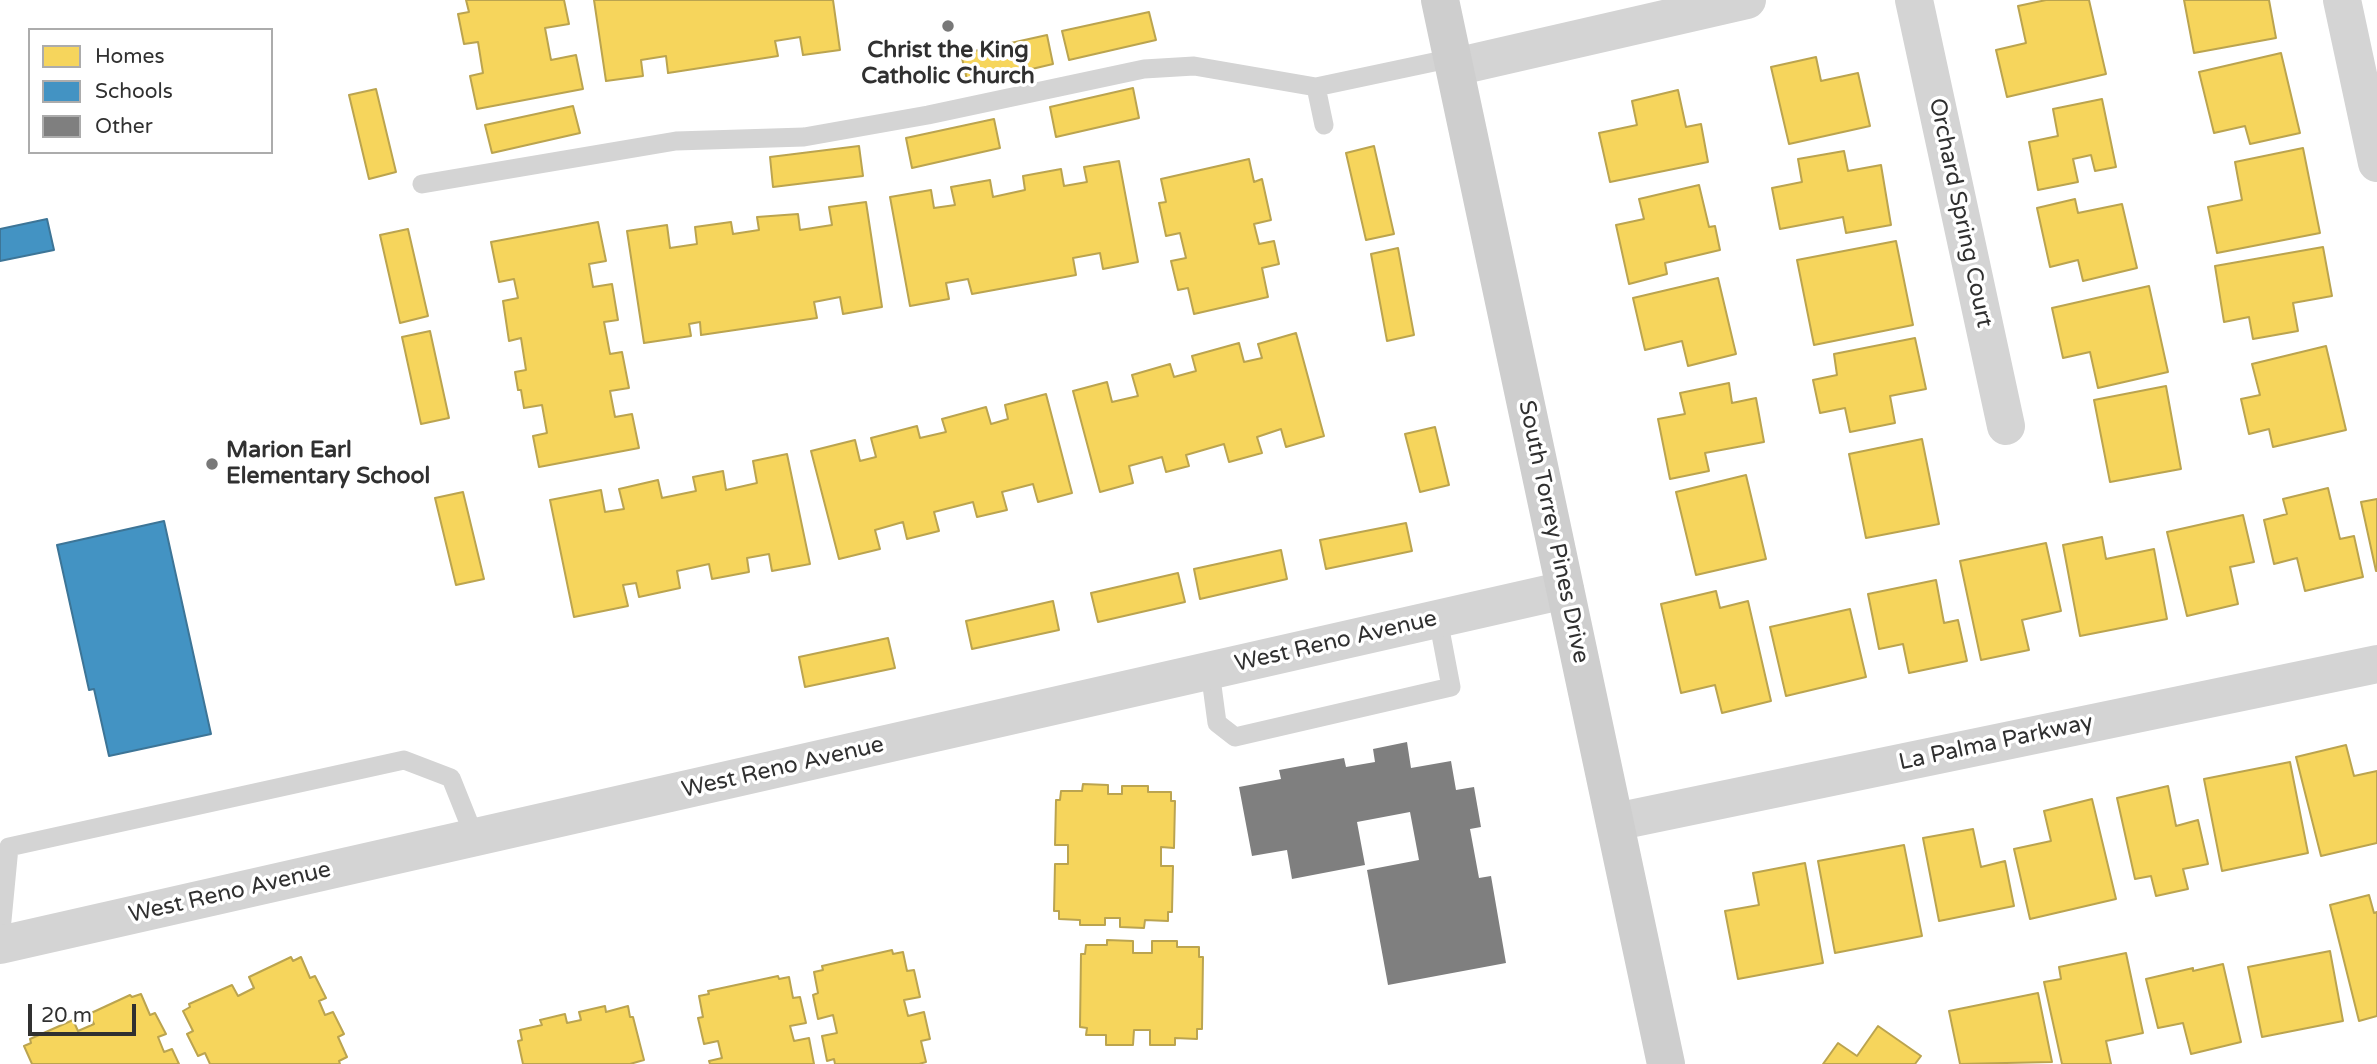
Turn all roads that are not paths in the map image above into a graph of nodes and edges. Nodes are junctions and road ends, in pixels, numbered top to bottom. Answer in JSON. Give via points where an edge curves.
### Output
{"nodes":[{"id":1,"x":1440,"y":0,"type":"edge"},
{"id":2,"x":1747,"y":0,"type":"edge"},
{"id":3,"x":1914,"y":0,"type":"edge"},
{"id":4,"x":2342,"y":0,"type":"edge"},
{"id":5,"x":1454,"y":62,"type":"junction"},
{"id":6,"x":1316,"y":87,"type":"junction"},
{"id":7,"x":1324,"y":125,"type":"dead end"},
{"id":8,"x":2377,"y":163,"type":"edge"},
{"id":9,"x":422,"y":184,"type":"dead end"},
{"id":10,"x":2006,"y":426,"type":"dead end"},
{"id":11,"x":1565,"y":590,"type":"junction"},
{"id":12,"x":1438,"y":619,"type":"junction"},
{"id":13,"x":2377,"y":664,"type":"edge"},
{"id":14,"x":1210,"y":671,"type":"junction"},
{"id":15,"x":1615,"y":822,"type":"junction"},
{"id":16,"x":475,"y":838,"type":"junction"},
{"id":17,"x":0,"y":943,"type":"edge"},
{"id":18,"x":1665,"y":1064,"type":"edge"}],
"edges":[{"from":1,"to":5,"type":"main road","name":"South Torrey Pines Drive"},
{"from":2,"to":5,"type":"street"},
{"from":3,"to":10,"type":"street","name":"Orchard Spring Court"},
{"from":4,"to":8,"type":"street"},
{"from":5,"to":6,"type":"lane"},
{"from":5,"to":11,"type":"main road","name":"South Torrey Pines Drive"},
{"from":6,"to":7,"type":"lane"},
{"from":6,"to":9,"type":"lane","via":[[1194,66],[1143,69],[804,137],[676,141]]},
{"from":11,"to":12,"type":"street","name":"West Reno Avenue"},
{"from":11,"to":15,"type":"main road","name":"South Torrey Pines Drive"},
{"from":12,"to":14,"type":"street","name":"West Reno Avenue"},
{"from":12,"to":14,"type":"lane","via":[[1451,687],[1418,696],[1235,737],[1217,723]]},
{"from":13,"to":15,"type":"street","name":"La Palma Parkway"},
{"from":14,"to":16,"type":"street","name":"West Reno Avenue"},
{"from":15,"to":18,"type":"main road","name":"South Torrey Pines Drive"},
{"from":16,"to":17,"type":"street","name":"West Reno Avenue"},
{"from":16,"to":17,"type":"lane","via":[[451,778],[404,760],[9,847]]}]}
